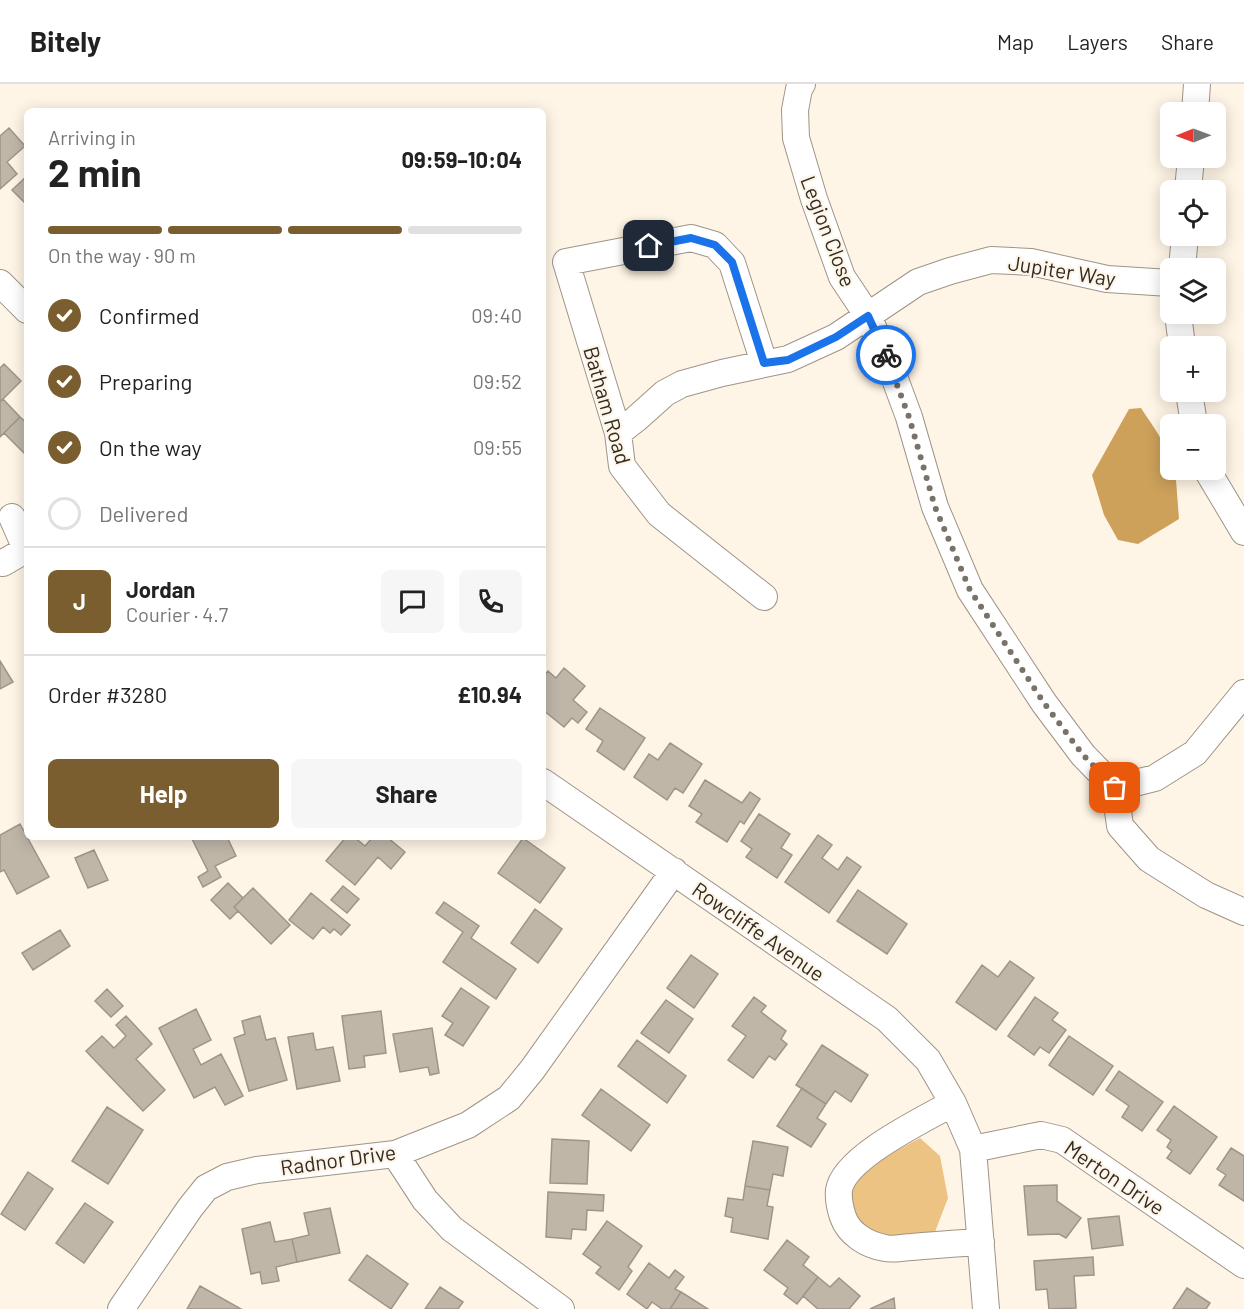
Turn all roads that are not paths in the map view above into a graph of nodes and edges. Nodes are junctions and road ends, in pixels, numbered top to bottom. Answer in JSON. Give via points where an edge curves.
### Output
{"nodes":[{"id":1,"x":802,"y":84,"type":"edge"},
{"id":2,"x":1197,"y":84,"type":"edge"},
{"id":3,"x":1196,"y":102,"type":"edge"},
{"id":4,"x":0,"y":283,"type":"edge"},
{"id":5,"x":1160,"y":283,"type":"edge"},
{"id":6,"x":24,"y":307,"type":"edge"},
{"id":7,"x":868,"y":316,"type":"junction"},
{"id":8,"x":764,"y":363,"type":"junction"},
{"id":9,"x":618,"y":433,"type":"junction"},
{"id":10,"x":1214,"y":480,"type":"edge"},
{"id":11,"x":12,"y":517,"type":"dead end"},
{"id":12,"x":1244,"y":532,"type":"edge"},
{"id":13,"x":24,"y":543,"type":"edge"},
{"id":14,"x":24,"y":551,"type":"edge"},
{"id":15,"x":3,"y":563,"type":"dead end"},
{"id":16,"x":764,"y":597,"type":"dead end"},
{"id":17,"x":1244,"y":693,"type":"edge"},
{"id":18,"x":546,"y":784,"type":"edge"},
{"id":19,"x":1115,"y":788,"type":"junction"},
{"id":20,"x":674,"y":871,"type":"junction"},
{"id":21,"x":1244,"y":912,"type":"edge"},
{"id":22,"x":953,"y":1103,"type":"junction"},
{"id":23,"x":973,"y":1149,"type":"junction"},
{"id":24,"x":396,"y":1154,"type":"junction"},
{"id":25,"x":981,"y":1242,"type":"junction"},
{"id":26,"x":1244,"y":1264,"type":"edge"},
{"id":27,"x":121,"y":1309,"type":"edge"},
{"id":28,"x":561,"y":1309,"type":"edge"},
{"id":29,"x":986,"y":1309,"type":"edge"}],
"edges":[{"from":1,"to":7,"type":"street","name":"Legion Close","via":[[795,110],[796,138],[842,277]]},
{"from":2,"to":3,"type":"street"},
{"from":4,"to":6,"type":"street"},
{"from":5,"to":7,"type":"street","name":"Jupiter Way","via":[[1107,279],[1031,262],[991,260],[918,282]]},
{"from":7,"to":8,"type":"street","name":"Jupiter Way","via":[[788,360]]},
{"from":7,"to":19,"type":"street","name":"Legion Close","via":[[901,395],[935,507],[970,590],[1044,703],[1083,755]]},
{"from":8,"to":9,"type":"street","name":"Jupiter Way","via":[[682,384],[665,393]]},
{"from":8,"to":9,"type":"street","name":"Batham Road","via":[[732,262],[715,245],[691,238],[566,262]]},
{"from":9,"to":16,"type":"street","name":"Batham Road","via":[[622,466],[659,514]]},
{"from":10,"to":12,"type":"street"},
{"from":11,"to":13,"type":"street"},
{"from":14,"to":15,"type":"street"},
{"from":17,"to":19,"type":"street","via":[[1195,753],[1155,778]]},
{"from":18,"to":20,"type":"street","name":"Rowcliffe Avenue"},
{"from":19,"to":21,"type":"street","via":[[1120,826],[1149,859],[1206,895]]},
{"from":20,"to":22,"type":"street","name":"Rowcliffe Avenue","via":[[886,1019],[928,1060]]},
{"from":20,"to":24,"type":"street","name":"Radnor Drive","via":[[509,1098],[468,1125]]},
{"from":22,"to":23,"type":"street","name":"Rowcliffe Avenue"},
{"from":22,"to":25,"type":"street","via":[[856,1163],[839,1189],[840,1207],[853,1233],[885,1248]]},
{"from":23,"to":25,"type":"street","name":"Rowcliffe Avenue"},
{"from":23,"to":26,"type":"street","name":"Merton Drive","via":[[1041,1135],[1062,1140]]},
{"from":24,"to":27,"type":"street","name":"Radnor Drive","via":[[257,1170],[227,1177],[206,1188]]},
{"from":24,"to":28,"type":"street","via":[[425,1200],[452,1229]]},
{"from":25,"to":29,"type":"street","name":"Rowcliffe Avenue"}]}
